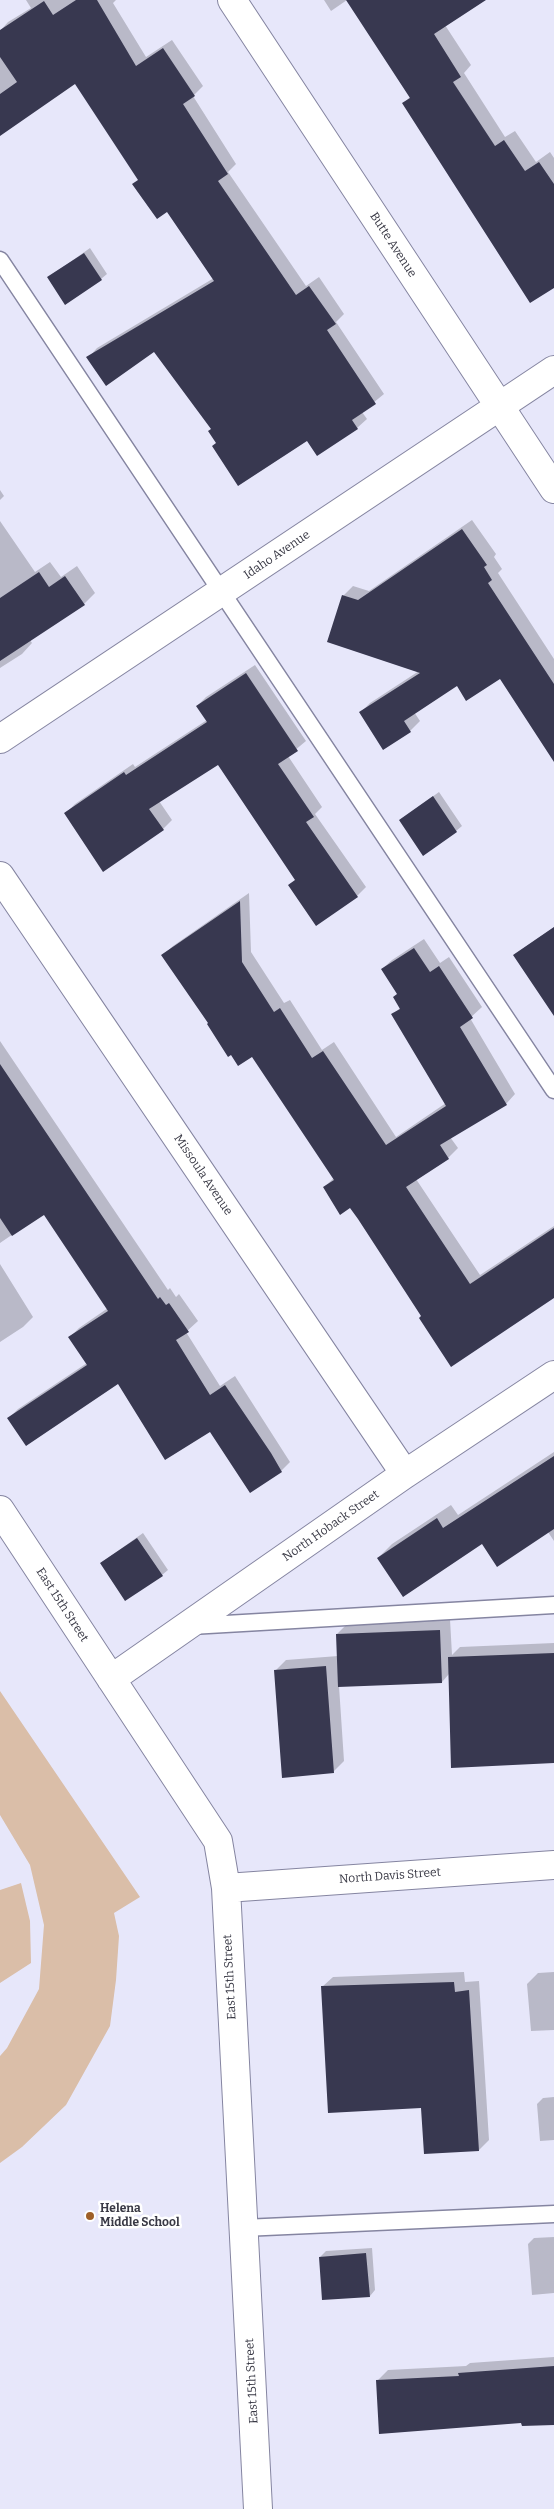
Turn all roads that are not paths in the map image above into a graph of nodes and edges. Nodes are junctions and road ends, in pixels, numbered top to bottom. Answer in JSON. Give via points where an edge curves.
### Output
{"nodes":[{"id":1,"x":232,"y":0,"type":"edge"},
{"id":2,"x":0,"y":260,"type":"edge"},
{"id":3,"x":554,"y":370,"type":"edge"},
{"id":4,"x":500,"y":407,"type":"junction"},
{"id":5,"x":554,"y":489,"type":"edge"},
{"id":6,"x":222,"y":591,"type":"junction"},
{"id":7,"x":0,"y":739,"type":"edge"},
{"id":8,"x":0,"y":876,"type":"edge"},
{"id":9,"x":554,"y":1090,"type":"edge"},
{"id":10,"x":554,"y":1375,"type":"edge"},
{"id":11,"x":405,"y":1474,"type":"junction"},
{"id":12,"x":0,"y":1510,"type":"edge"},
{"id":13,"x":554,"y":1605,"type":"edge"},
{"id":14,"x":186,"y":1626,"type":"junction"},
{"id":15,"x":111,"y":1679,"type":"junction"},
{"id":16,"x":554,"y":1865,"type":"edge"},
{"id":17,"x":226,"y":1888,"type":"junction"},
{"id":18,"x":554,"y":2214,"type":"edge"},
{"id":19,"x":244,"y":2228,"type":"junction"},
{"id":20,"x":258,"y":2509,"type":"edge"}],
"edges":[{"from":1,"to":4,"type":"street","name":"Butte Avenue"},
{"from":2,"to":6,"type":"lane"},
{"from":3,"to":4,"type":"street","name":"Idaho Avenue"},
{"from":4,"to":5,"type":"street","name":"Butte Avenue"},
{"from":4,"to":6,"type":"street","name":"Idaho Avenue"},
{"from":6,"to":7,"type":"street","name":"Idaho Avenue"},
{"from":6,"to":9,"type":"lane"},
{"from":8,"to":11,"type":"street","name":"Missoula Avenue"},
{"from":10,"to":11,"type":"street","name":"North Hoback Street"},
{"from":11,"to":14,"type":"street","name":"North Hoback Street"},
{"from":12,"to":15,"type":"street","name":"East 15th Street"},
{"from":13,"to":14,"type":"lane"},
{"from":14,"to":15,"type":"street","name":"North Hoback Street"},
{"from":15,"to":17,"type":"street","name":"East 15th Street","via":[[218,1841]]},
{"from":16,"to":17,"type":"street","name":"North Davis Street"},
{"from":17,"to":19,"type":"street","name":"East 15th Street"},
{"from":18,"to":19,"type":"lane"},
{"from":19,"to":20,"type":"street","name":"East 15th Street"}]}
